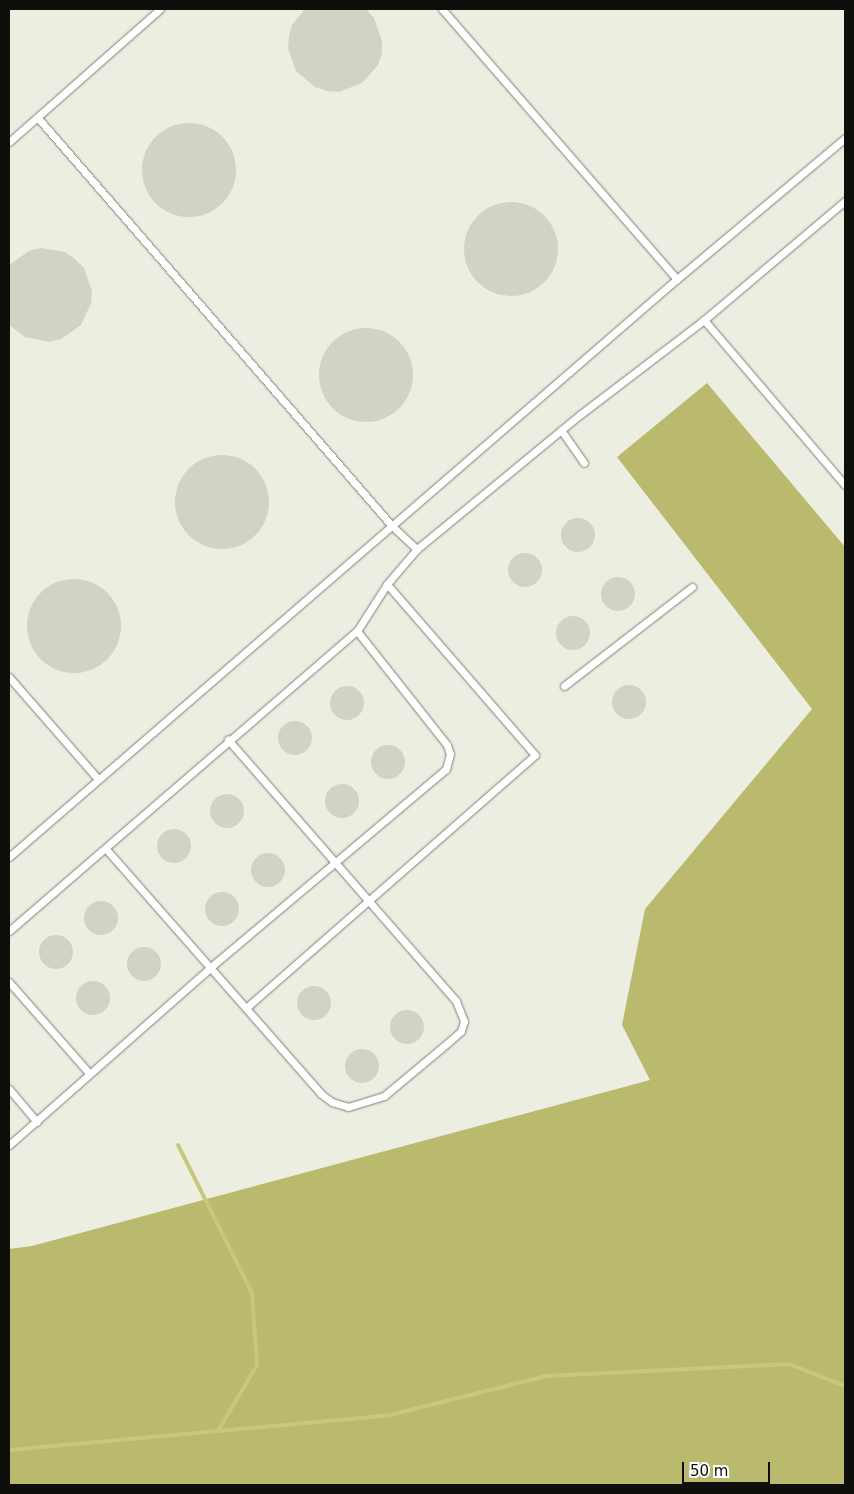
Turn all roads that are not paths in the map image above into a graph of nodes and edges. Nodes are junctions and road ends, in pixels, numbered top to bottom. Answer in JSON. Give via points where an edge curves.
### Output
{"nodes":[{"id":1,"x":160,"y":9,"type":"edge"},
{"id":2,"x":442,"y":9,"type":"edge"},
{"id":3,"x":38,"y":118,"type":"junction"},
{"id":4,"x":845,"y":138,"type":"edge"},
{"id":5,"x":9,"y":142,"type":"edge"},
{"id":6,"x":845,"y":201,"type":"edge"},
{"id":7,"x":677,"y":279,"type":"junction"},
{"id":8,"x":704,"y":320,"type":"junction"},
{"id":9,"x":561,"y":430,"type":"junction"},
{"id":10,"x":584,"y":464,"type":"dead end"},
{"id":11,"x":845,"y":485,"type":"edge"},
{"id":12,"x":392,"y":526,"type":"junction"},
{"id":13,"x":416,"y":548,"type":"junction"},
{"id":14,"x":387,"y":584,"type":"junction"},
{"id":15,"x":692,"y":588,"type":"dead end"},
{"id":16,"x":357,"y":631,"type":"junction"},
{"id":17,"x":9,"y":677,"type":"edge"},
{"id":18,"x":564,"y":686,"type":"dead end"},
{"id":19,"x":228,"y":740,"type":"junction"},
{"id":20,"x":98,"y":779,"type":"junction"},
{"id":21,"x":106,"y":848,"type":"junction"},
{"id":22,"x":9,"y":857,"type":"edge"},
{"id":23,"x":334,"y":864,"type":"junction"},
{"id":24,"x":367,"y":901,"type":"junction"},
{"id":25,"x":9,"y":932,"type":"edge"},
{"id":26,"x":210,"y":968,"type":"junction"},
{"id":27,"x":9,"y":982,"type":"edge"},
{"id":28,"x":246,"y":1008,"type":"junction"},
{"id":29,"x":89,"y":1073,"type":"junction"},
{"id":30,"x":9,"y":1089,"type":"edge"},
{"id":31,"x":37,"y":1122,"type":"junction"},
{"id":32,"x":9,"y":1145,"type":"edge"}],
"edges":[{"from":1,"to":3,"type":"lane"},
{"from":2,"to":7,"type":"lane"},
{"from":3,"to":5,"type":"lane"},
{"from":3,"to":12,"type":"lane"},
{"from":4,"to":7,"type":"lane"},
{"from":6,"to":8,"type":"lane"},
{"from":7,"to":12,"type":"lane"},
{"from":8,"to":9,"type":"lane"},
{"from":8,"to":11,"type":"lane"},
{"from":9,"to":10,"type":"lane"},
{"from":9,"to":13,"type":"lane"},
{"from":12,"to":13,"type":"lane"},
{"from":12,"to":20,"type":"lane"},
{"from":13,"to":14,"type":"lane"},
{"from":14,"to":16,"type":"lane"},
{"from":14,"to":24,"type":"lane","via":[[535,755]]},
{"from":15,"to":18,"type":"lane"},
{"from":16,"to":19,"type":"lane"},
{"from":16,"to":23,"type":"lane","via":[[447,745],[449,763]]},
{"from":17,"to":20,"type":"lane"},
{"from":19,"to":21,"type":"lane"},
{"from":19,"to":23,"type":"lane"},
{"from":20,"to":22,"type":"lane"},
{"from":21,"to":25,"type":"lane"},
{"from":21,"to":26,"type":"lane"},
{"from":23,"to":24,"type":"lane"},
{"from":23,"to":26,"type":"lane"},
{"from":24,"to":28,"type":"lane"},
{"from":24,"to":28,"type":"lane","via":[[456,1001],[464,1021],[461,1031],[451,1040],[384,1096],[348,1107],[321,1094]]},
{"from":26,"to":28,"type":"lane"},
{"from":26,"to":29,"type":"lane"},
{"from":27,"to":29,"type":"lane"},
{"from":29,"to":31,"type":"lane"},
{"from":30,"to":31,"type":"lane"},
{"from":31,"to":32,"type":"lane"}]}
